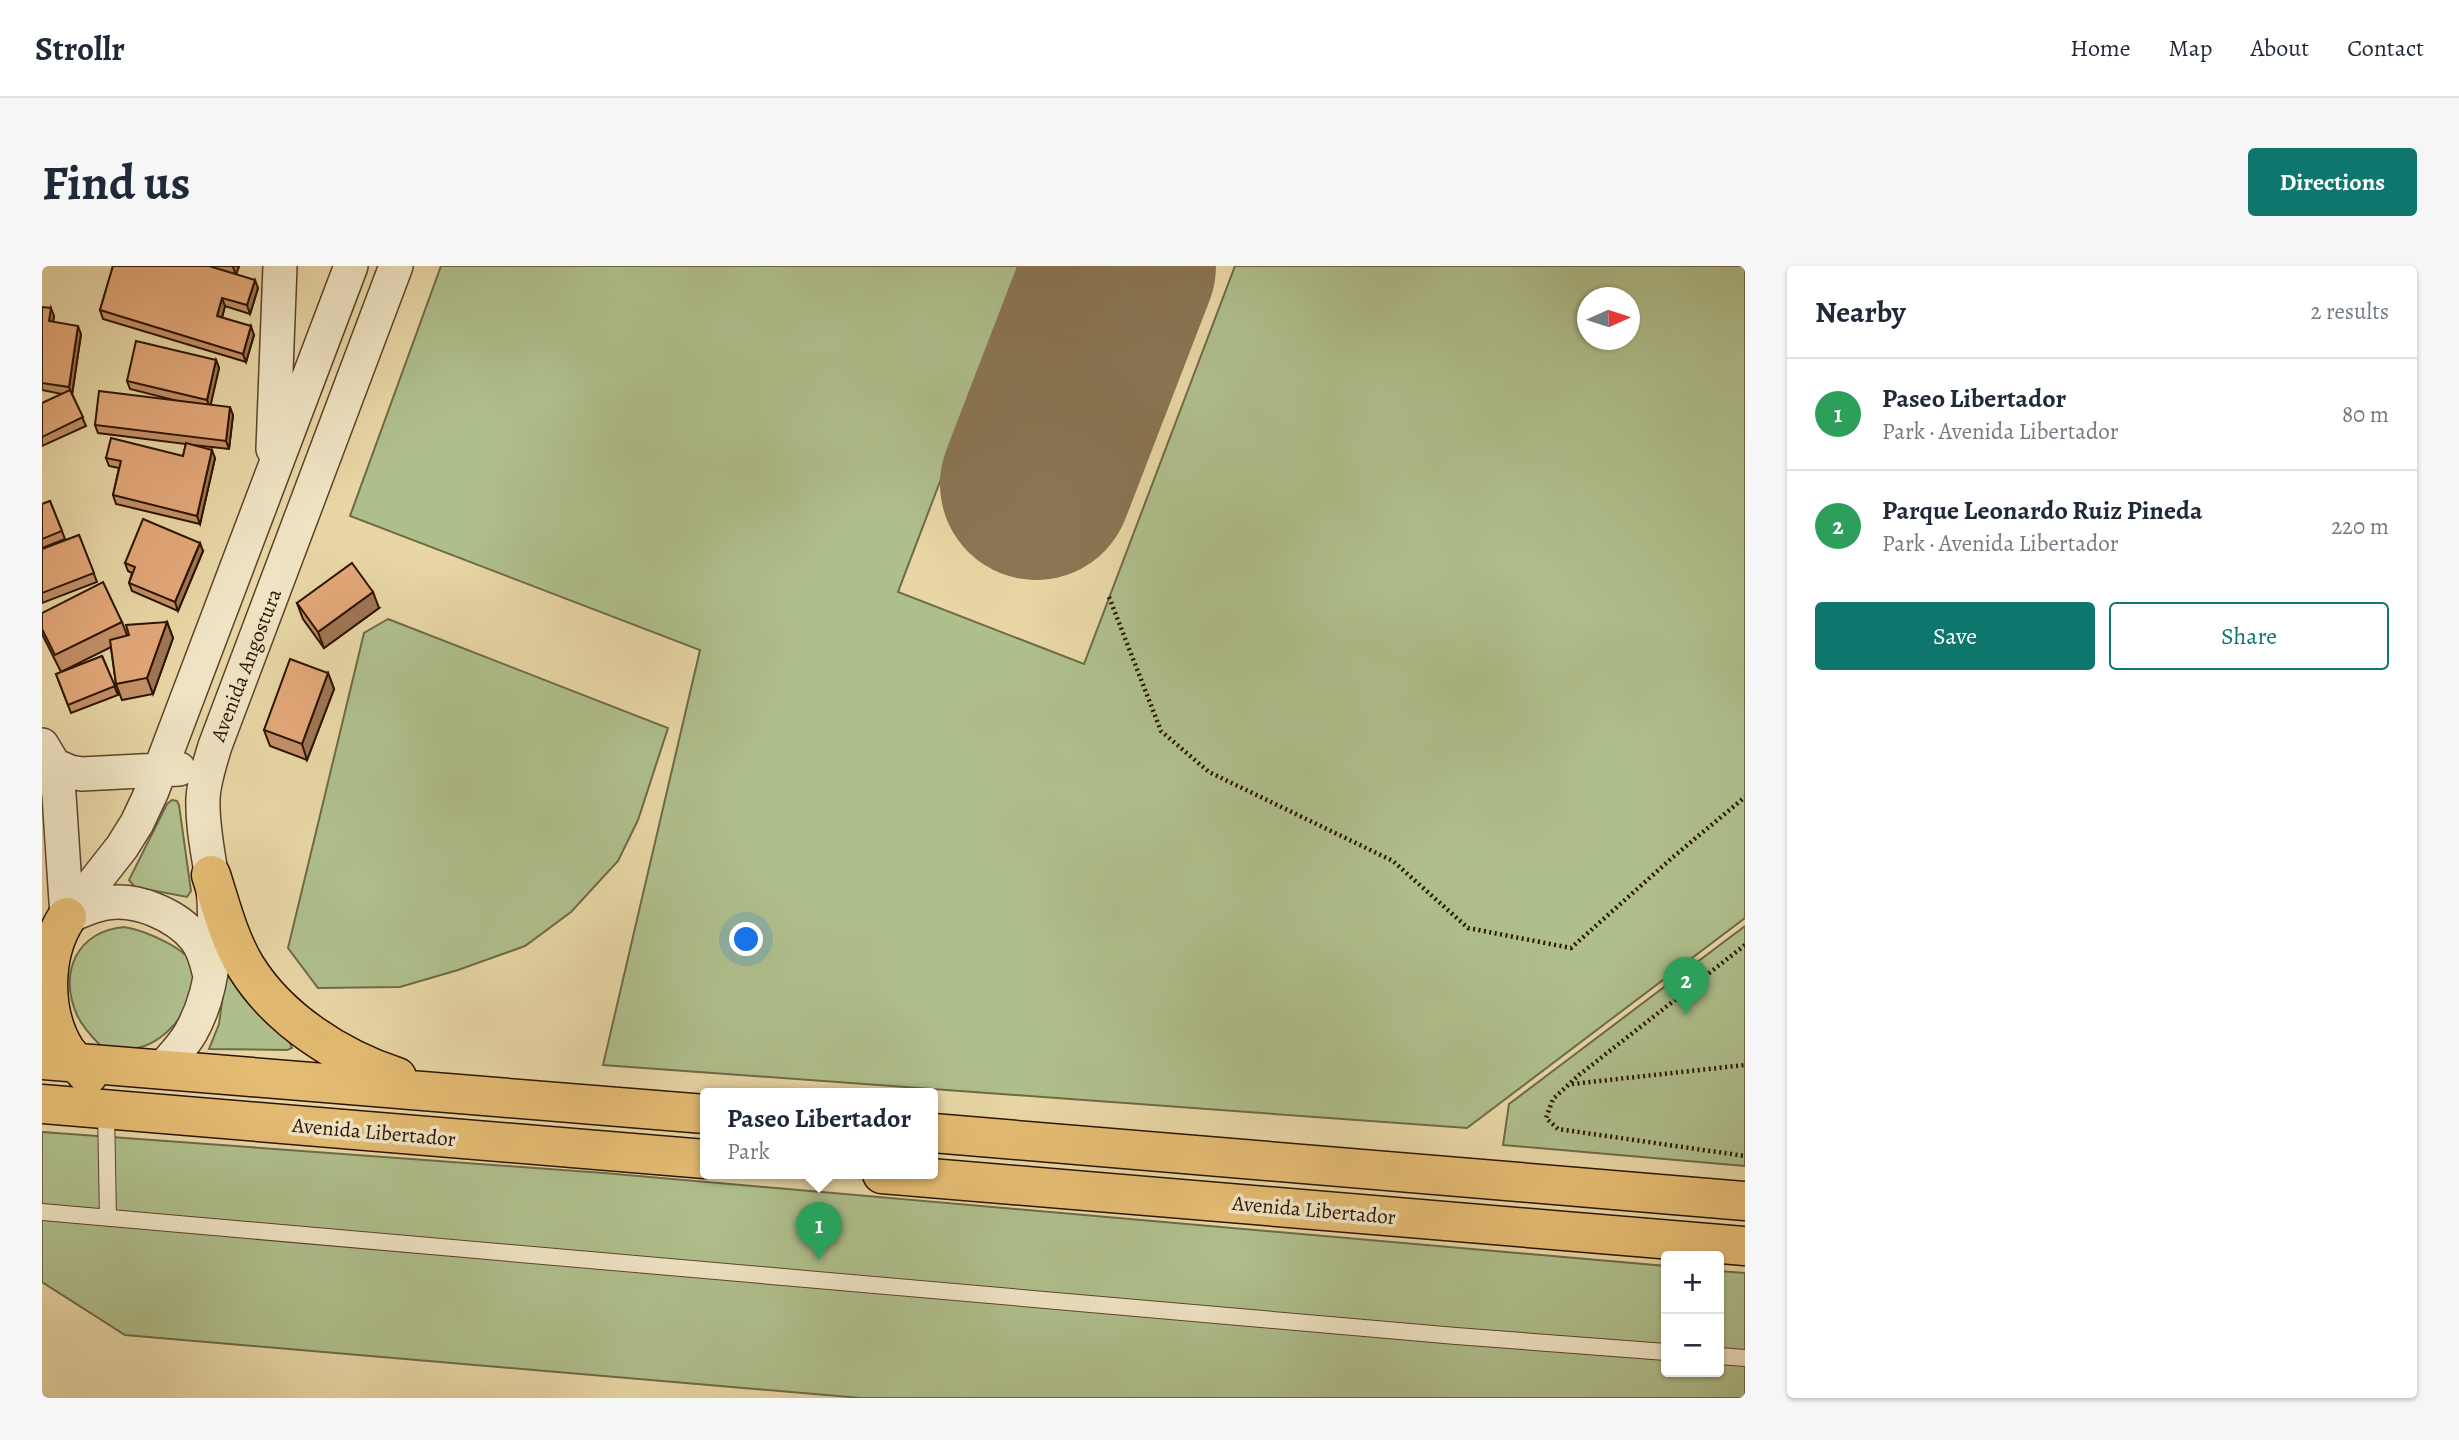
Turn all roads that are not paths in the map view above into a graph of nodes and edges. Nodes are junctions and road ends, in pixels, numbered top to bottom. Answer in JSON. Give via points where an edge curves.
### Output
{"nodes":[{"id":1,"x":280,"y":266,"type":"edge"},
{"id":2,"x":351,"y":266,"type":"edge"},
{"id":3,"x":396,"y":266,"type":"edge"},
{"id":4,"x":272,"y":476,"type":"junction"},
{"id":5,"x":48,"y":755,"type":"edge"},
{"id":6,"x":160,"y":769,"type":"junction"},
{"id":7,"x":203,"y":796,"type":"junction"},
{"id":8,"x":211,"y":875,"type":"junction"},
{"id":9,"x":54,"y":929,"type":"edge"},
{"id":10,"x":210,"y":975,"type":"junction"},
{"id":11,"x":59,"y":1061,"type":"edge"},
{"id":12,"x":161,"y":1069,"type":"junction"},
{"id":13,"x":449,"y":1093,"type":"junction"},
{"id":14,"x":42,"y":1104,"type":"edge"},
{"id":15,"x":115,"y":1111,"type":"junction"},
{"id":16,"x":700,"y":1114,"type":"edge"},
{"id":17,"x":938,"y":1133,"type":"edge"},
{"id":18,"x":700,"y":1159,"type":"edge"},
{"id":19,"x":938,"y":1179,"type":"edge"},
{"id":20,"x":1745,"y":1201,"type":"edge"},
{"id":21,"x":42,"y":1212,"type":"edge"},
{"id":22,"x":108,"y":1217,"type":"junction"},
{"id":23,"x":1745,"y":1247,"type":"edge"},
{"id":24,"x":1661,"y":1352,"type":"edge"},
{"id":25,"x":1724,"y":1356,"type":"edge"},
{"id":26,"x":1745,"y":1358,"type":"edge"}],
"edges":[{"from":1,"to":4,"type":"street"},
{"from":2,"to":4,"type":"street","name":"Avenida Angostura"},
{"from":3,"to":7,"type":"street","name":"Avenida Angostura","via":[[215,746]]},
{"from":4,"to":6,"type":"street","name":"Avenida Angostura"},
{"from":5,"to":6,"type":"street","via":[[70,772],[82,774]]},
{"from":5,"to":9,"type":"street","via":[[58,795]]},
{"from":6,"to":7,"type":"street","via":[[190,774]]},
{"from":6,"to":9,"type":"street","name":"Avenida Angostura","via":[[122,847]]},
{"from":7,"to":8,"type":"street","name":"Avenida Angostura"},
{"from":8,"to":10,"type":"street","name":"Avenida Angostura"},
{"from":8,"to":13,"type":"main road","via":[[240,955],[280,1008],[339,1053],[394,1077]]},
{"from":9,"to":10,"type":"street","via":[[94,905],[110,902],[149,908],[186,928],[206,956]]},
{"from":9,"to":11,"type":"main road","via":[[43,981]]},
{"from":10,"to":12,"type":"street","name":"Avenida Angostura","via":[[190,1034]]},
{"from":11,"to":12,"type":"main road"},
{"from":11,"to":15,"type":"main road"},
{"from":12,"to":13,"type":"main road"},
{"from":12,"to":15,"type":"main road"},
{"from":13,"to":16,"type":"main road"},
{"from":14,"to":15,"type":"main road","name":"Avenida Libertador"},
{"from":15,"to":18,"type":"main road","name":"Avenida Libertador"},
{"from":15,"to":22,"type":"lane"},
{"from":17,"to":20,"type":"main road"},
{"from":19,"to":23,"type":"main road","name":"Avenida Libertador"},
{"from":21,"to":22,"type":"lane"},
{"from":22,"to":24,"type":"lane"},
{"from":25,"to":26,"type":"lane"}]}
